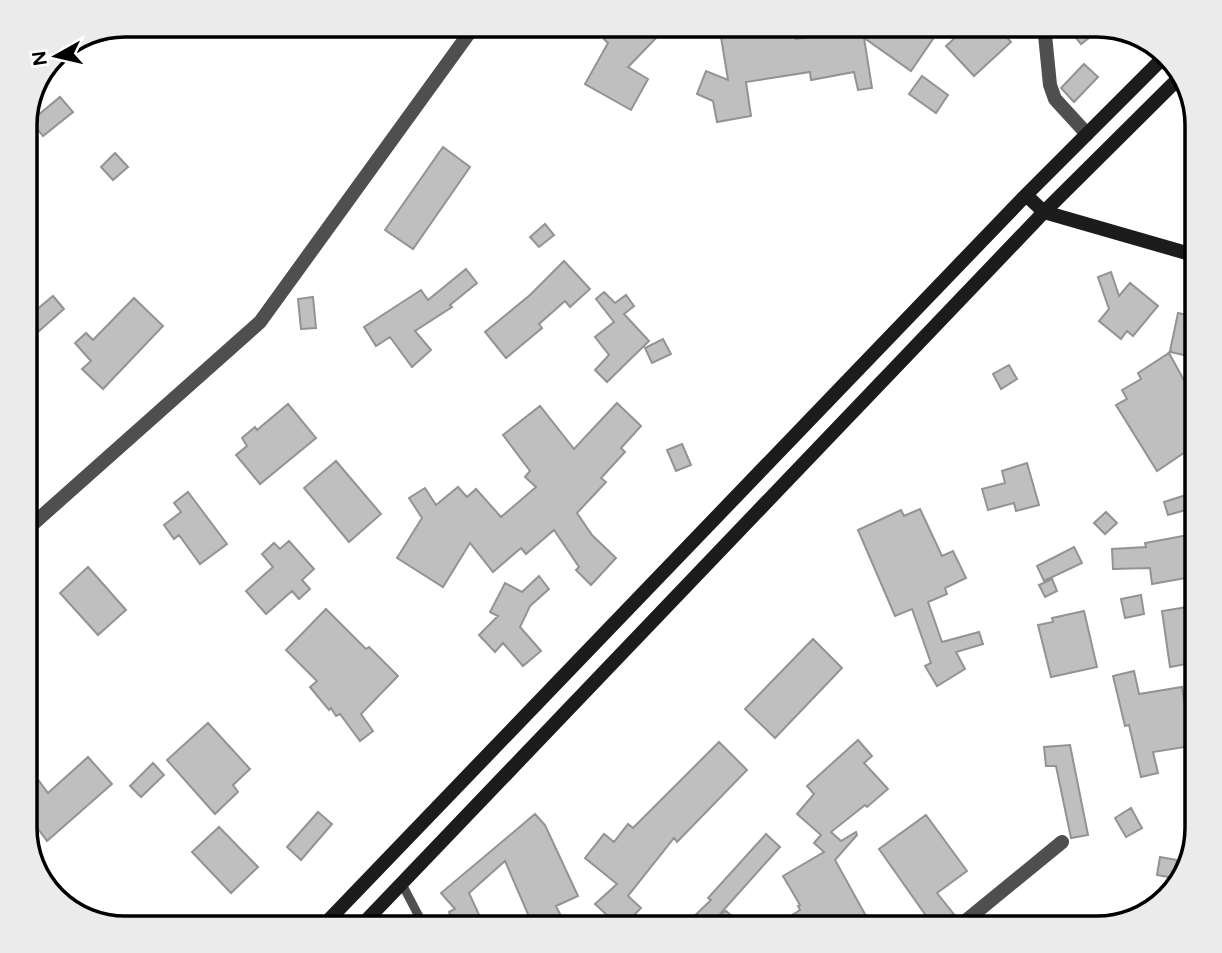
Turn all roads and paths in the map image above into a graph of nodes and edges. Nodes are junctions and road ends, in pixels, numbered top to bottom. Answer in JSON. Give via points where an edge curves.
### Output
{"nodes":[{"id":1,"x":466,"y":37,"type":"edge"},
{"id":2,"x":1045,"y":37,"type":"edge"},
{"id":3,"x":1158,"y":62,"type":"edge"},
{"id":4,"x":1174,"y":82,"type":"edge"},
{"id":5,"x":1087,"y":134,"type":"junction"},
{"id":6,"x":1027,"y":195,"type":"junction"},
{"id":7,"x":1044,"y":212,"type":"junction"},
{"id":8,"x":1185,"y":252,"type":"edge"},
{"id":9,"x":37,"y":520,"type":"edge"},
{"id":10,"x":1062,"y":842,"type":"dead end"},
{"id":11,"x":402,"y":884,"type":"junction"},
{"id":12,"x":334,"y":916,"type":"edge"},
{"id":13,"x":371,"y":916,"type":"edge"},
{"id":14,"x":418,"y":916,"type":"edge"},
{"id":15,"x":973,"y":916,"type":"edge"}],
"edges":[{"from":1,"to":9,"type":"street","via":[[260,322]]},
{"from":2,"to":5,"type":"street","via":[[1055,99]]},
{"from":3,"to":5,"type":"street"},
{"from":4,"to":7,"type":"street"},
{"from":5,"to":6,"type":"street"},
{"from":6,"to":7,"type":"street"},
{"from":6,"to":12,"type":"street"},
{"from":7,"to":8,"type":"street"},
{"from":7,"to":11,"type":"street"},
{"from":10,"to":15,"type":"street"},
{"from":11,"to":13,"type":"street"},
{"from":11,"to":14,"type":"lane"}]}
